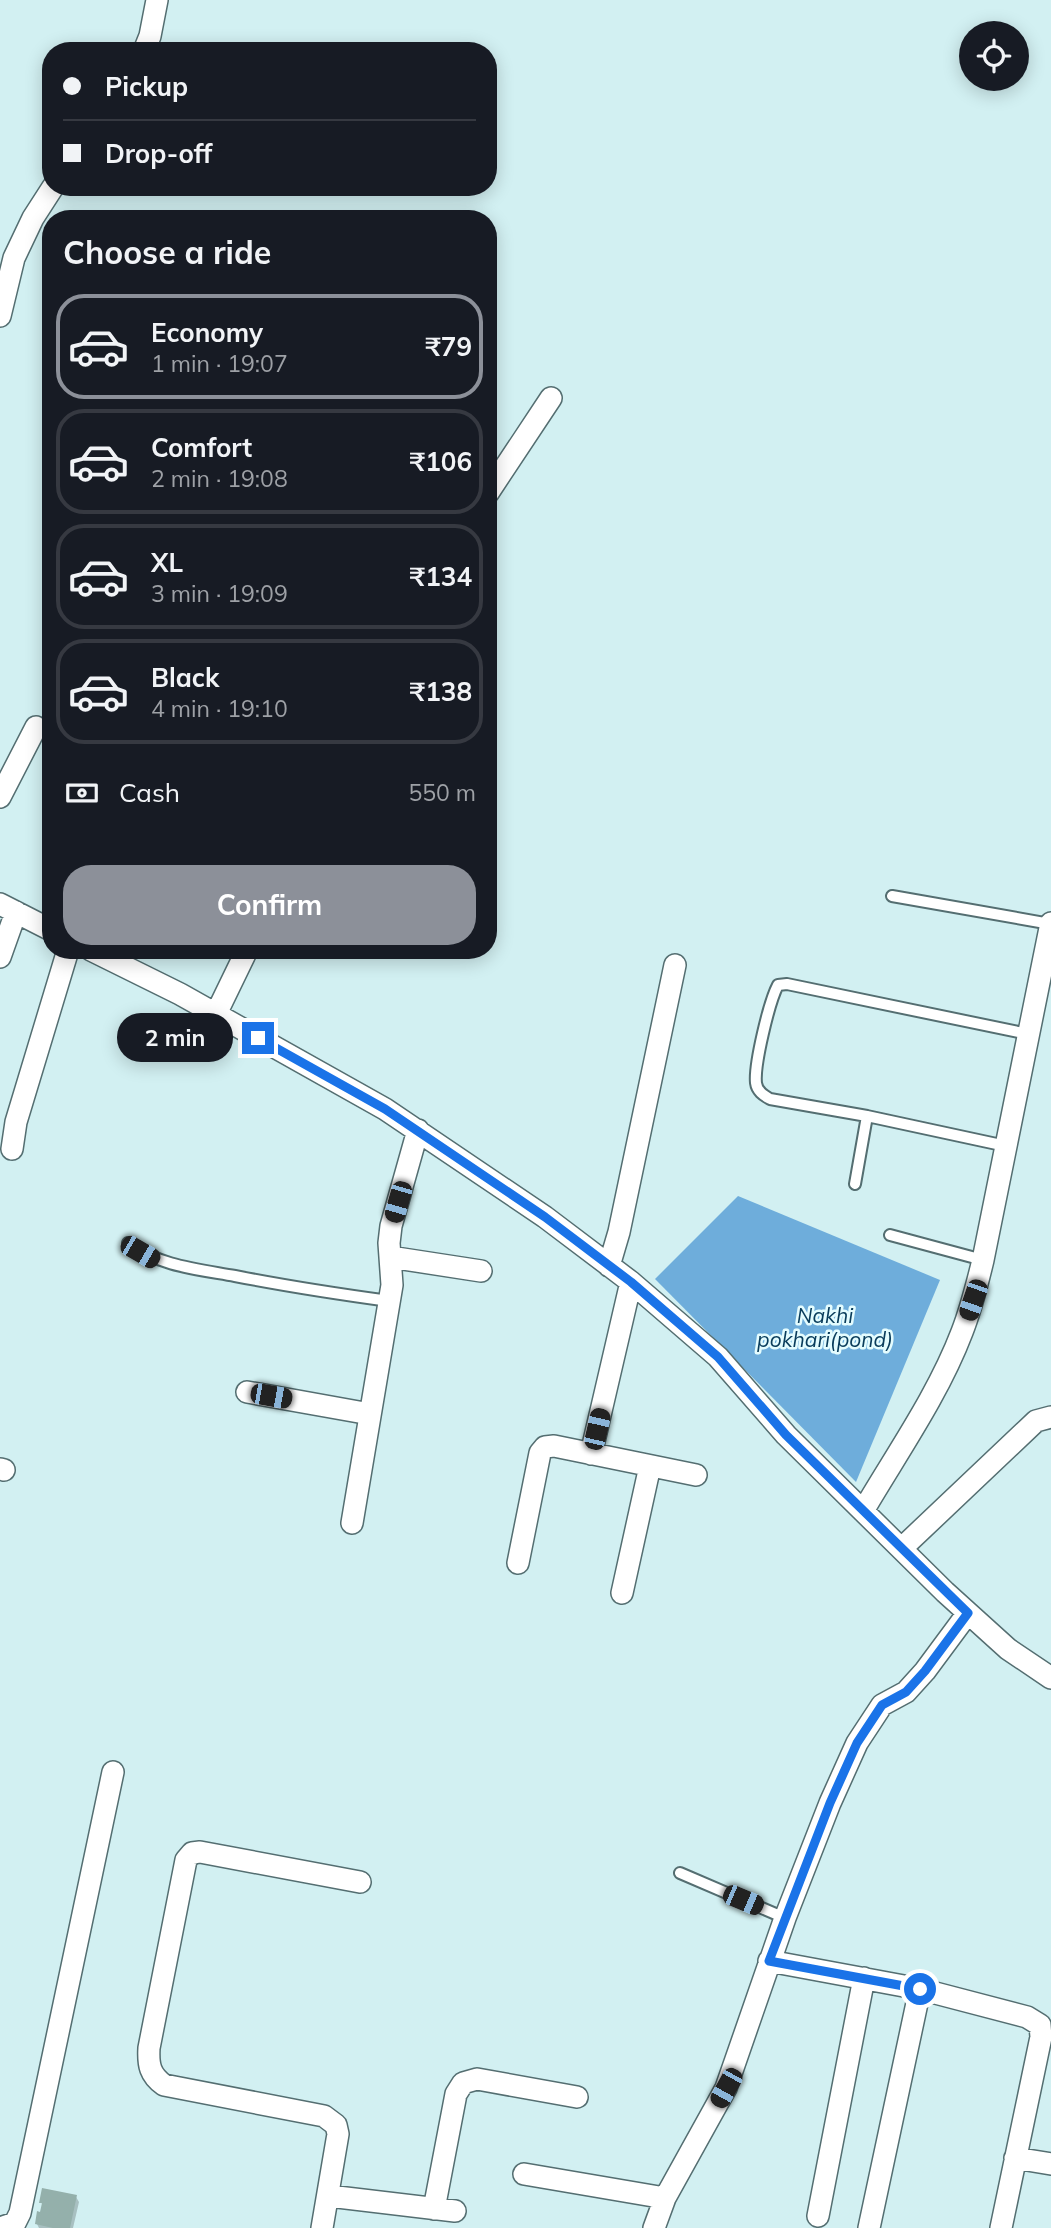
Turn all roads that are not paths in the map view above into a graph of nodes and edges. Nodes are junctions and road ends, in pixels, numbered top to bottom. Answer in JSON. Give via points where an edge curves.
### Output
{"nodes":[{"id":1,"x":153,"y":1,"type":"edge"},
{"id":2,"x":148,"y":42,"type":"edge"},
{"id":3,"x":47,"y":196,"type":"edge"},
{"id":4,"x":0,"y":316,"type":"edge"},
{"id":5,"x":551,"y":398,"type":"dead end"},
{"id":6,"x":497,"y":479,"type":"edge"},
{"id":7,"x":36,"y":727,"type":"dead end"},
{"id":8,"x":0,"y":797,"type":"edge"},
{"id":9,"x":892,"y":896,"type":"dead end"},
{"id":10,"x":8,"y":908,"type":"edge"},
{"id":11,"x":1051,"y":923,"type":"edge"},
{"id":12,"x":42,"y":925,"type":"edge"},
{"id":13,"x":1048,"y":952,"type":"edge"},
{"id":14,"x":0,"y":957,"type":"edge"},
{"id":15,"x":65,"y":959,"type":"edge"},
{"id":16,"x":109,"y":959,"type":"edge"},
{"id":17,"x":243,"y":959,"type":"edge"},
{"id":18,"x":675,"y":965,"type":"dead end"},
{"id":19,"x":216,"y":1014,"type":"junction"},
{"id":20,"x":1028,"y":1034,"type":"junction"},
{"id":21,"x":867,"y":1116,"type":"junction"},
{"id":22,"x":418,"y":1130,"type":"junction"},
{"id":23,"x":1006,"y":1146,"type":"junction"},
{"id":24,"x":12,"y":1149,"type":"dead end"},
{"id":25,"x":855,"y":1184,"type":"dead end"},
{"id":26,"x":890,"y":1235,"type":"dead end"},
{"id":27,"x":128,"y":1243,"type":"dead end"},
{"id":28,"x":390,"y":1257,"type":"junction"},
{"id":29,"x":983,"y":1260,"type":"junction"},
{"id":30,"x":609,"y":1266,"type":"junction"},
{"id":31,"x":481,"y":1272,"type":"dead end"},
{"id":32,"x":631,"y":1282,"type":"junction"},
{"id":33,"x":389,"y":1301,"type":"junction"},
{"id":34,"x":247,"y":1392,"type":"dead end"},
{"id":35,"x":370,"y":1414,"type":"junction"},
{"id":36,"x":1051,"y":1417,"type":"edge"},
{"id":37,"x":591,"y":1454,"type":"junction"},
{"id":38,"x":650,"y":1466,"type":"junction"},
{"id":39,"x":696,"y":1475,"type":"dead end"},
{"id":40,"x":863,"y":1510,"type":"junction"},
{"id":41,"x":352,"y":1523,"type":"dead end"},
{"id":42,"x":902,"y":1548,"type":"junction"},
{"id":43,"x":519,"y":1563,"type":"dead end"},
{"id":44,"x":622,"y":1593,"type":"dead end"},
{"id":45,"x":968,"y":1613,"type":"junction"},
{"id":46,"x":1051,"y":1678,"type":"edge"},
{"id":47,"x":113,"y":1772,"type":"dead end"},
{"id":48,"x":680,"y":1872,"type":"dead end"},
{"id":49,"x":360,"y":1882,"type":"dead end"},
{"id":50,"x":785,"y":1918,"type":"junction"},
{"id":51,"x":769,"y":1961,"type":"junction"},
{"id":52,"x":864,"y":1978,"type":"junction"},
{"id":53,"x":920,"y":1989,"type":"junction"},
{"id":54,"x":577,"y":2097,"type":"dead end"},
{"id":55,"x":1015,"y":2158,"type":"junction"},
{"id":56,"x":1051,"y":2164,"type":"edge"},
{"id":57,"x":524,"y":2174,"type":"dead end"},
{"id":58,"x":329,"y":2196,"type":"junction"},
{"id":59,"x":665,"y":2198,"type":"junction"},
{"id":60,"x":818,"y":2216,"type":"dead end"},
{"id":61,"x":0,"y":2228,"type":"edge"},
{"id":62,"x":323,"y":2228,"type":"edge"},
{"id":63,"x":654,"y":2228,"type":"edge"},
{"id":64,"x":869,"y":2228,"type":"edge"},
{"id":65,"x":1000,"y":2228,"type":"edge"}],
"edges":[{"from":1,"to":2,"type":"street"},
{"from":3,"to":4,"type":"street","via":[[14,258]]},
{"from":5,"to":6,"type":"street"},
{"from":7,"to":8,"type":"street"},
{"from":9,"to":11,"type":"lane"},
{"from":10,"to":12,"type":"street"},
{"from":10,"to":14,"type":"street"},
{"from":11,"to":13,"type":"street"},
{"from":13,"to":20,"type":"street"},
{"from":15,"to":24,"type":"street","via":[[19,1109]]},
{"from":16,"to":19,"type":"street"},
{"from":17,"to":19,"type":"street"},
{"from":18,"to":30,"type":"street","via":[[620,1233]]},
{"from":19,"to":22,"type":"street"},
{"from":20,"to":21,"type":"lane","via":[[808,987],[778,985],[758,1062],[756,1086],[762,1095]]},
{"from":20,"to":23,"type":"street"},
{"from":21,"to":23,"type":"lane"},
{"from":21,"to":25,"type":"lane"},
{"from":22,"to":28,"type":"street","via":[[391,1226]]},
{"from":22,"to":30,"type":"street"},
{"from":23,"to":29,"type":"street"},
{"from":26,"to":29,"type":"lane"},
{"from":27,"to":33,"type":"lane","via":[[153,1260],[178,1266]]},
{"from":28,"to":31,"type":"street"},
{"from":28,"to":33,"type":"street"},
{"from":29,"to":40,"type":"street","via":[[961,1335]]},
{"from":30,"to":32,"type":"street"},
{"from":32,"to":37,"type":"street"},
{"from":32,"to":40,"type":"street","via":[[718,1357],[786,1435]]},
{"from":33,"to":35,"type":"street"},
{"from":34,"to":35,"type":"street"},
{"from":35,"to":41,"type":"street"},
{"from":36,"to":42,"type":"street","via":[[1037,1422]]},
{"from":37,"to":38,"type":"street"},
{"from":37,"to":43,"type":"street","via":[[554,1446],[540,1453]]},
{"from":38,"to":39,"type":"street"},
{"from":38,"to":44,"type":"street"},
{"from":40,"to":42,"type":"street"},
{"from":42,"to":45,"type":"street"},
{"from":45,"to":46,"type":"street","via":[[1008,1649]]},
{"from":45,"to":50,"type":"street","via":[[906,1692],[882,1705],[857,1743]]},
{"from":47,"to":61,"type":"street","via":[[20,2213],[15,2223]]},
{"from":48,"to":50,"type":"lane"},
{"from":49,"to":58,"type":"street","via":[[192,1853],[183,1873],[149,2048],[151,2071],[164,2085],[331,2120],[338,2134]]},
{"from":50,"to":51,"type":"street"},
{"from":51,"to":52,"type":"street"},
{"from":51,"to":59,"type":"street","via":[[726,2088]]},
{"from":52,"to":53,"type":"street"},
{"from":52,"to":60,"type":"street"},
{"from":53,"to":55,"type":"street","via":[[1027,2017],[1040,2025]]},
{"from":53,"to":64,"type":"street"},
{"from":54,"to":58,"type":"street","via":[[477,2079],[463,2083],[456,2094],[445,2210]]},
{"from":55,"to":56,"type":"street"},
{"from":55,"to":65,"type":"street"},
{"from":57,"to":59,"type":"street"},
{"from":58,"to":62,"type":"street"},
{"from":59,"to":63,"type":"street"}]}
